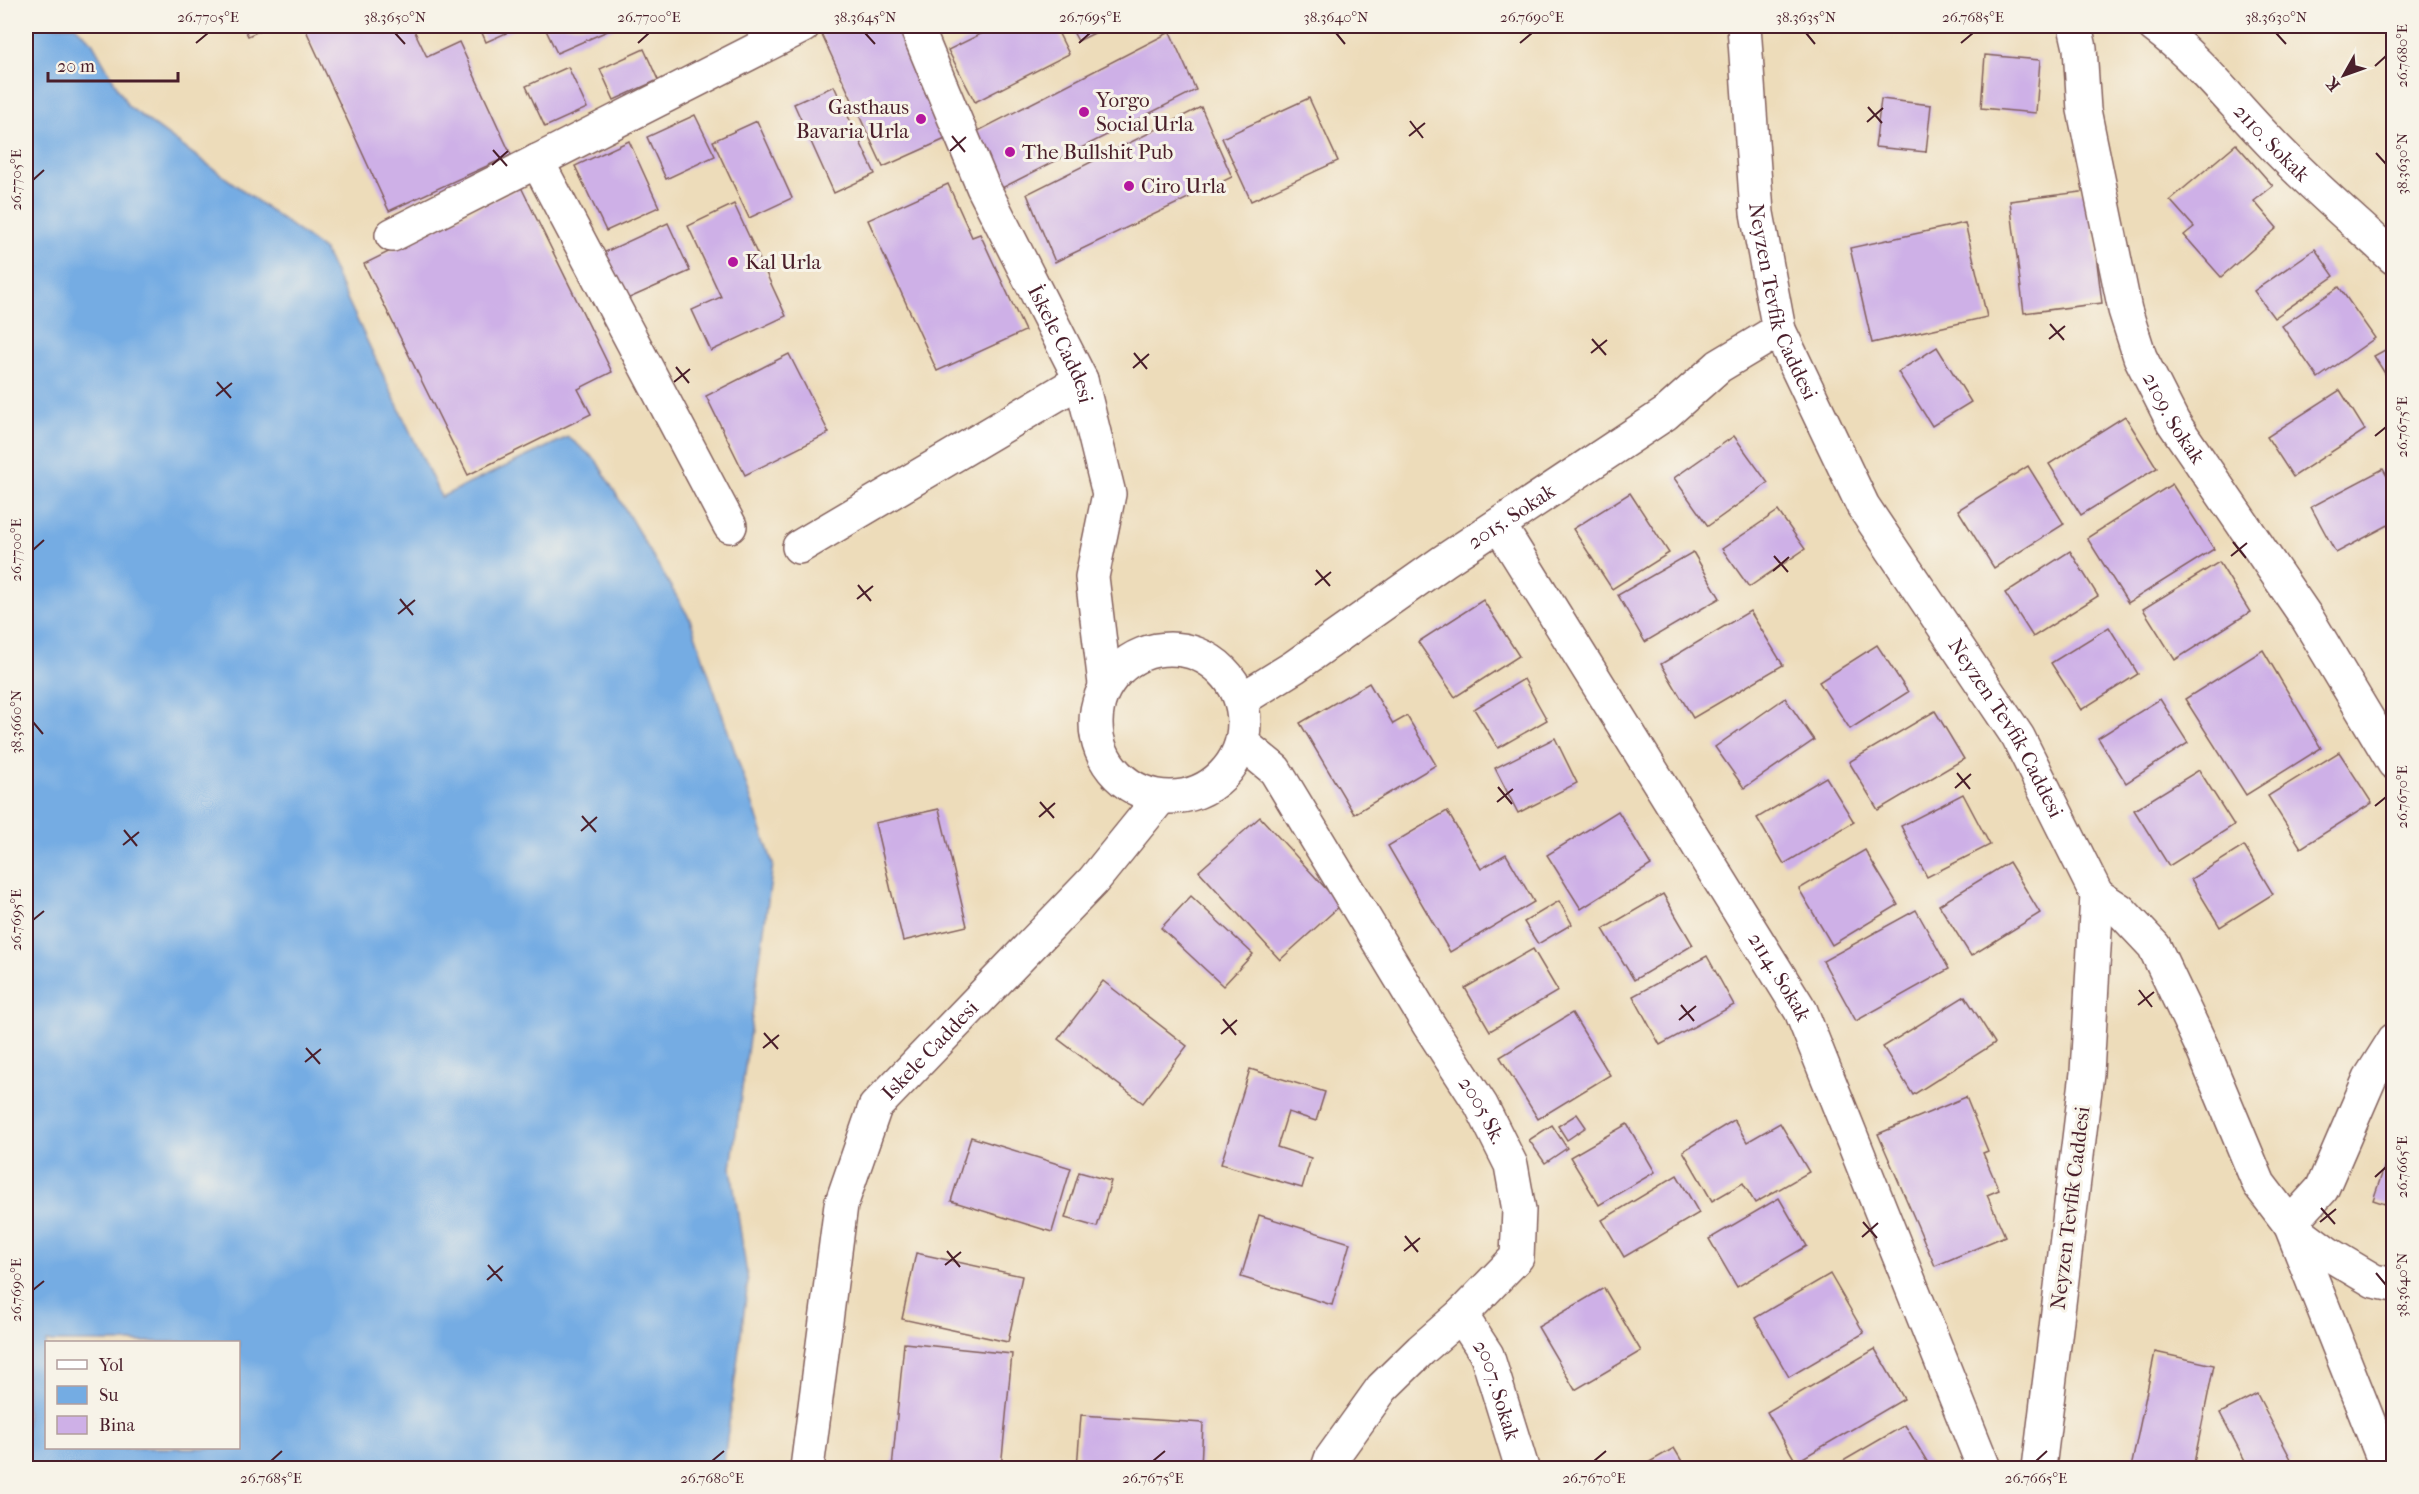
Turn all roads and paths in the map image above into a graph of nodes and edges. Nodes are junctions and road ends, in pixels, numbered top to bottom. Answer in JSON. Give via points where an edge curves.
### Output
{"nodes":[{"id":1,"x":803,"y":26,"type":"edge"},
{"id":2,"x":916,"y":26,"type":"edge"},
{"id":3,"x":1744,"y":26,"type":"edge"},
{"id":4,"x":2075,"y":26,"type":"edge"},
{"id":5,"x":2154,"y":26,"type":"edge"},
{"id":6,"x":537,"y":161,"type":"junction"},
{"id":7,"x":392,"y":236,"type":"dead end"},
{"id":8,"x":2394,"y":258,"type":"edge"},
{"id":9,"x":1779,"y":330,"type":"junction"},
{"id":10,"x":1081,"y":380,"type":"junction"},
{"id":11,"x":1499,"y":525,"type":"junction"},
{"id":12,"x":730,"y":526,"type":"dead end"},
{"id":13,"x":800,"y":547,"type":"dead end"},
{"id":14,"x":1105,"y":684,"type":"junction"},
{"id":15,"x":1241,"y":700,"type":"junction"},
{"id":16,"x":1242,"y":743,"type":"junction"},
{"id":17,"x":2394,"y":763,"type":"edge"},
{"id":18,"x":1161,"y":797,"type":"junction"},
{"id":19,"x":2097,"y":895,"type":"junction"},
{"id":20,"x":2394,"y":1040,"type":"edge"},
{"id":21,"x":2290,"y":1224,"type":"junction"},
{"id":22,"x":2394,"y":1285,"type":"edge"},
{"id":23,"x":1461,"y":1315,"type":"junction"},
{"id":24,"x":807,"y":1468,"type":"edge"},
{"id":25,"x":1329,"y":1468,"type":"edge"},
{"id":26,"x":1522,"y":1468,"type":"edge"},
{"id":27,"x":1984,"y":1468,"type":"edge"},
{"id":28,"x":2039,"y":1468,"type":"edge"},
{"id":29,"x":2386,"y":1468,"type":"edge"}],
"edges":[{"from":1,"to":6,"type":"street"},
{"from":2,"to":10,"type":"street","name":"İskele Caddesi","via":[[983,187]]},
{"from":3,"to":9,"type":"street","name":"Neyzen Tevfik Caddesi","via":[[1757,213]]},
{"from":4,"to":17,"type":"street","name":"2109. Sokak","via":[[2084,110],[2125,310],[2140,357],[2173,422],[2307,618]]},
{"from":5,"to":8,"type":"street","name":"2110. Sokak","via":[[2177,42],[2270,142]]},
{"from":6,"to":7,"type":"street"},
{"from":6,"to":12,"type":"street"},
{"from":9,"to":11,"type":"street","name":"2015. Sokak","via":[[1719,366],[1665,414]]},
{"from":9,"to":19,"type":"street","name":"Neyzen Tevfik Caddesi","via":[[1863,506],[2018,737]]},
{"from":10,"to":13,"type":"street"},
{"from":10,"to":14,"type":"street","name":"İskele Caddesi","via":[[1109,494],[1092,578]]},
{"from":11,"to":15,"type":"street","name":"2015. Sokak"},
{"from":11,"to":27,"type":"street","name":"2114. Sokak","via":[[1801,1011]]},
{"from":14,"to":15,"type":"street","via":[[1137,656],[1178,649],[1199,654],[1217,665]]},
{"from":14,"to":18,"type":"street","via":[[1095,724],[1108,765],[1122,781],[1140,792]]},
{"from":15,"to":16,"type":"street"},
{"from":16,"to":18,"type":"street","via":[[1234,762],[1203,790],[1183,797]]},
{"from":16,"to":23,"type":"street","name":"2005 Sk.","via":[[1275,770],[1481,1105],[1511,1165],[1519,1210],[1517,1257]]},
{"from":18,"to":24,"type":"street","name":"Iskele Caddesi","via":[[1093,882],[875,1107],[841,1205]]},
{"from":19,"to":21,"type":"street","via":[[2120,910],[2154,946],[2201,1045],[2259,1184]]},
{"from":19,"to":28,"type":"street","name":"Neyzen Tevfik Caddesi","via":[[2086,1072]]},
{"from":20,"to":21,"type":"street","via":[[2370,1078],[2322,1189]]},
{"from":21,"to":22,"type":"street","via":[[2326,1253],[2365,1276]]},
{"from":21,"to":29,"type":"street"},
{"from":23,"to":25,"type":"street","name":"2005 Sk.","via":[[1382,1388],[1331,1459]]},
{"from":23,"to":26,"type":"street","name":"2007. Sokak","via":[[1487,1355]]}]}
